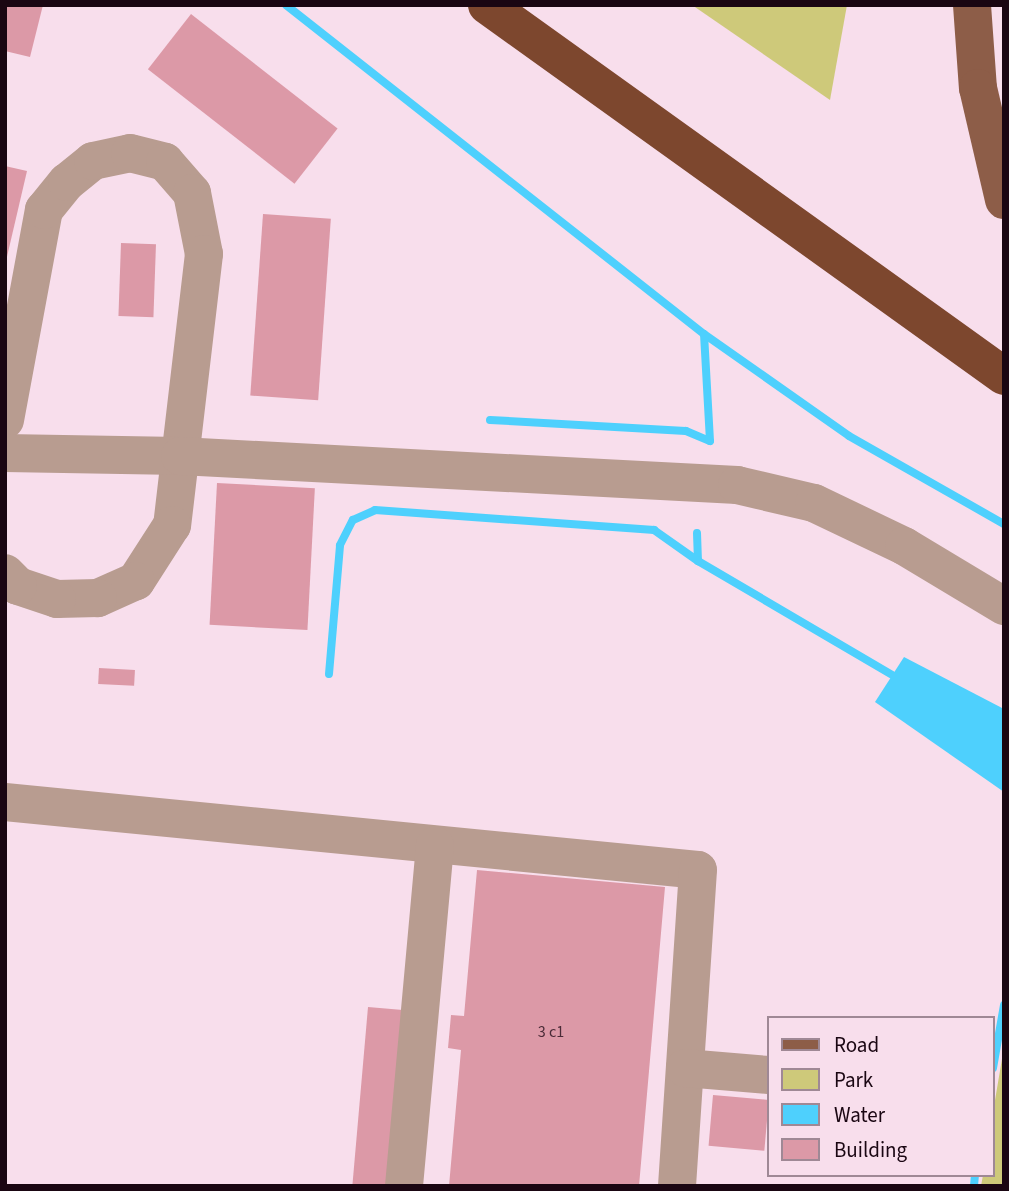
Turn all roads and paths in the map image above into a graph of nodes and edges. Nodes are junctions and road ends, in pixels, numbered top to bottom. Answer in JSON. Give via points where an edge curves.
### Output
{"nodes":[{"id":1,"x":487,"y":5,"type":"edge"},
{"id":2,"x":972,"y":5,"type":"edge"},
{"id":3,"x":1004,"y":200,"type":"edge"},
{"id":4,"x":1004,"y":376,"type":"edge"},
{"id":5,"x":5,"y":420,"type":"edge"},
{"id":6,"x":5,"y":453,"type":"edge"},
{"id":7,"x":180,"y":456,"type":"junction"},
{"id":8,"x":5,"y":573,"type":"edge"},
{"id":9,"x":1004,"y":606,"type":"edge"},
{"id":10,"x":5,"y":802,"type":"edge"},
{"id":11,"x":435,"y":845,"type":"junction"},
{"id":12,"x":685,"y":1068,"type":"junction"},
{"id":13,"x":768,"y":1075,"type":"edge"},
{"id":14,"x":404,"y":1186,"type":"edge"},
{"id":15,"x":677,"y":1186,"type":"edge"}],
"edges":[{"from":1,"to":4,"type":"highway"},
{"from":2,"to":3,"type":"main road","via":[[978,88]]},
{"from":5,"to":7,"type":"lane","via":[[44,210],[67,182],[93,161],[130,153],[165,162],[192,193],[204,254]]},
{"from":6,"to":7,"type":"lane"},
{"from":7,"to":8,"type":"lane","via":[[172,525],[136,580],[98,598],[57,599],[18,586]]},
{"from":7,"to":9,"type":"lane","via":[[737,485],[814,503],[904,546]]},
{"from":10,"to":11,"type":"lane"},
{"from":11,"to":12,"type":"lane","via":[[698,870]]},
{"from":11,"to":14,"type":"lane"},
{"from":12,"to":13,"type":"lane"},
{"from":12,"to":15,"type":"lane"}]}
